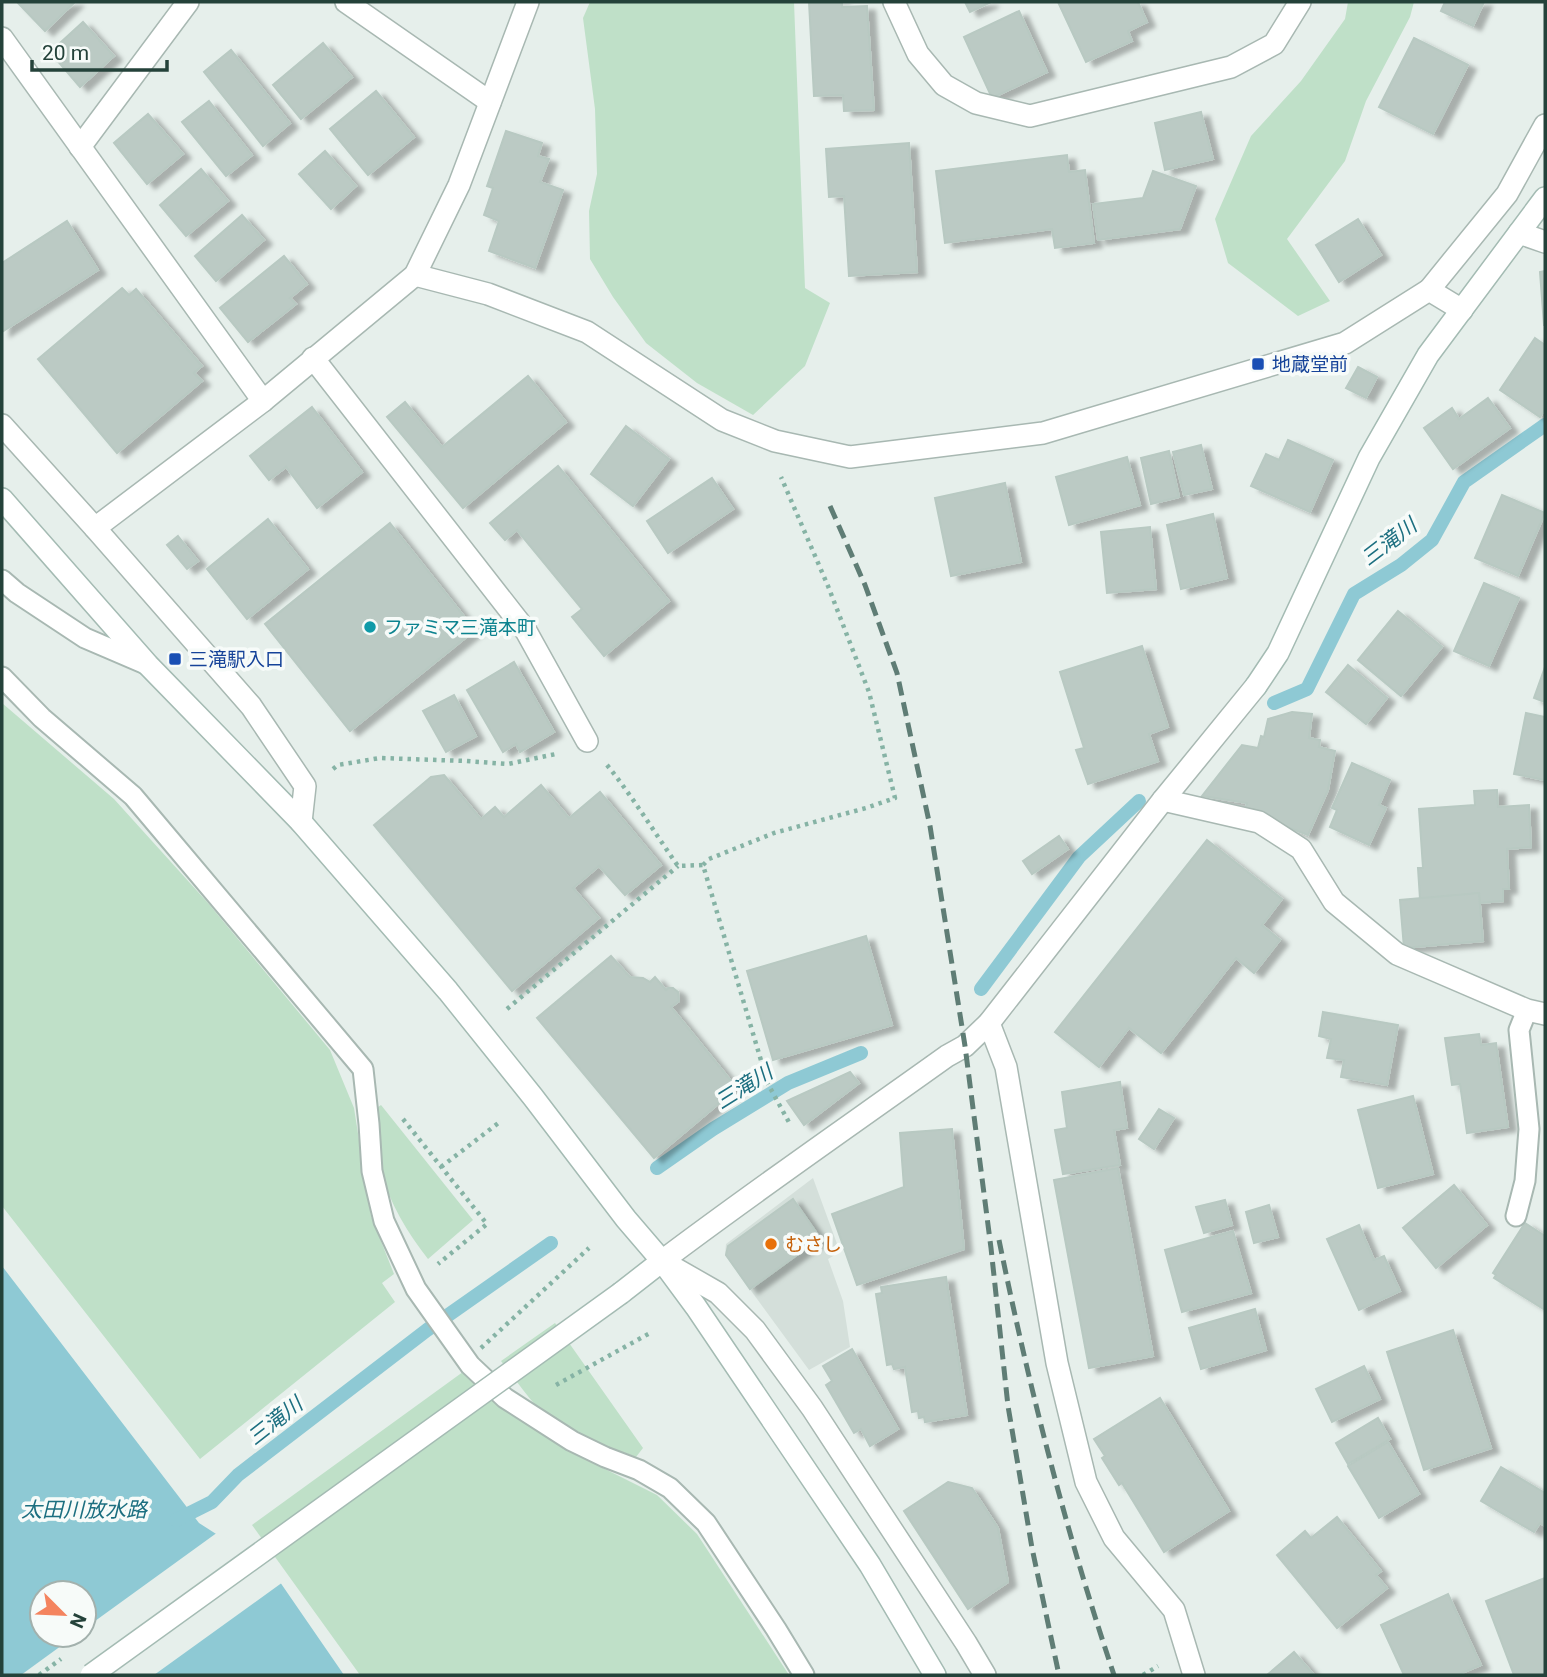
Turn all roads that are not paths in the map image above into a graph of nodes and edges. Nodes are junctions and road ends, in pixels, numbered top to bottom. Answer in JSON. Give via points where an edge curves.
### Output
{"nodes":[{"id":1,"x":188,"y":2,"type":"edge"},
{"id":2,"x":346,"y":2,"type":"edge"},
{"id":3,"x":528,"y":2,"type":"edge"},
{"id":4,"x":894,"y":2,"type":"edge"},
{"id":5,"x":1300,"y":2,"type":"edge"},
{"id":6,"x":2,"y":38,"type":"edge"},
{"id":7,"x":490,"y":102,"type":"junction"},
{"id":8,"x":1545,"y":125,"type":"edge"},
{"id":9,"x":80,"y":147,"type":"junction"},
{"id":10,"x":1545,"y":198,"type":"edge"},
{"id":11,"x":1519,"y":233,"type":"junction"},
{"id":12,"x":1545,"y":242,"type":"edge"},
{"id":13,"x":415,"y":275,"type":"junction"},
{"id":14,"x":1429,"y":290,"type":"junction"},
{"id":15,"x":1462,"y":310,"type":"junction"},
{"id":16,"x":313,"y":358,"type":"junction"},
{"id":17,"x":263,"y":401,"type":"junction"},
{"id":18,"x":2,"y":425,"type":"edge"},
{"id":19,"x":2,"y":499,"type":"edge"},
{"id":20,"x":95,"y":528,"type":"junction"},
{"id":21,"x":2,"y":580,"type":"edge"},
{"id":22,"x":148,"y":666,"type":"junction"},
{"id":23,"x":2,"y":677,"type":"edge"},
{"id":24,"x":587,"y":741,"type":"road end"},
{"id":25,"x":1163,"y":800,"type":"junction"},
{"id":26,"x":301,"y":822,"type":"junction"},
{"id":27,"x":1536,"y":1012,"type":"edge"},
{"id":28,"x":989,"y":1023,"type":"junction"},
{"id":29,"x":1516,"y":1216,"type":"dead end"},
{"id":30,"x":662,"y":1261,"type":"junction"},
{"id":31,"x":90,"y":1675,"type":"edge"},
{"id":32,"x":804,"y":1675,"type":"edge"},
{"id":33,"x":935,"y":1675,"type":"edge"},
{"id":34,"x":985,"y":1675,"type":"edge"},
{"id":35,"x":1194,"y":1675,"type":"edge"}],
"edges":[{"from":1,"to":9,"type":"street"},
{"from":2,"to":7,"type":"street"},
{"from":3,"to":7,"type":"street"},
{"from":4,"to":5,"type":"street","via":[[918,54],[944,85],[976,103],[1030,116],[1231,67],[1274,44]]},
{"from":6,"to":9,"type":"street"},
{"from":7,"to":13,"type":"street","via":[[459,185]]},
{"from":8,"to":14,"type":"street","via":[[1507,194]]},
{"from":9,"to":17,"type":"street"},
{"from":10,"to":11,"type":"street"},
{"from":11,"to":12,"type":"street"},
{"from":11,"to":15,"type":"street"},
{"from":13,"to":14,"type":"street","via":[[488,294],[587,332],[722,420],[775,441],[850,457],[1044,433],[1345,343]]},
{"from":13,"to":16,"type":"street"},
{"from":14,"to":15,"type":"street"},
{"from":15,"to":25,"type":"street","via":[[1428,355],[1369,458],[1278,653]]},
{"from":16,"to":17,"type":"street"},
{"from":16,"to":24,"type":"street","via":[[526,631]]},
{"from":17,"to":20,"type":"street"},
{"from":18,"to":20,"type":"street"},
{"from":19,"to":22,"type":"street"},
{"from":20,"to":26,"type":"street","via":[[251,706],[305,786]]},
{"from":21,"to":22,"type":"lane","via":[[85,638]]},
{"from":22,"to":26,"type":"street"},
{"from":23,"to":32,"type":"lane","via":[[133,796],[363,1069],[372,1171],[384,1220],[415,1286],[470,1366],[505,1398],[572,1441],[670,1488],[706,1524]]},
{"from":25,"to":27,"type":"street","via":[[1259,822],[1301,849],[1335,902],[1397,954]]},
{"from":25,"to":28,"type":"street"},
{"from":26,"to":30,"type":"street","via":[[448,991]]},
{"from":27,"to":29,"type":"lane","via":[[1519,1030],[1529,1129],[1525,1181]]},
{"from":28,"to":30,"type":"street","via":[[965,1046]]},
{"from":28,"to":35,"type":"street","via":[[1006,1067],[1057,1363],[1086,1482],[1114,1538],[1174,1610]]},
{"from":30,"to":31,"type":"street","bridge":true},
{"from":30,"to":33,"type":"street","via":[[870,1565]]},
{"from":30,"to":34,"type":"street","via":[[718,1293],[755,1329],[812,1408]]}]}
